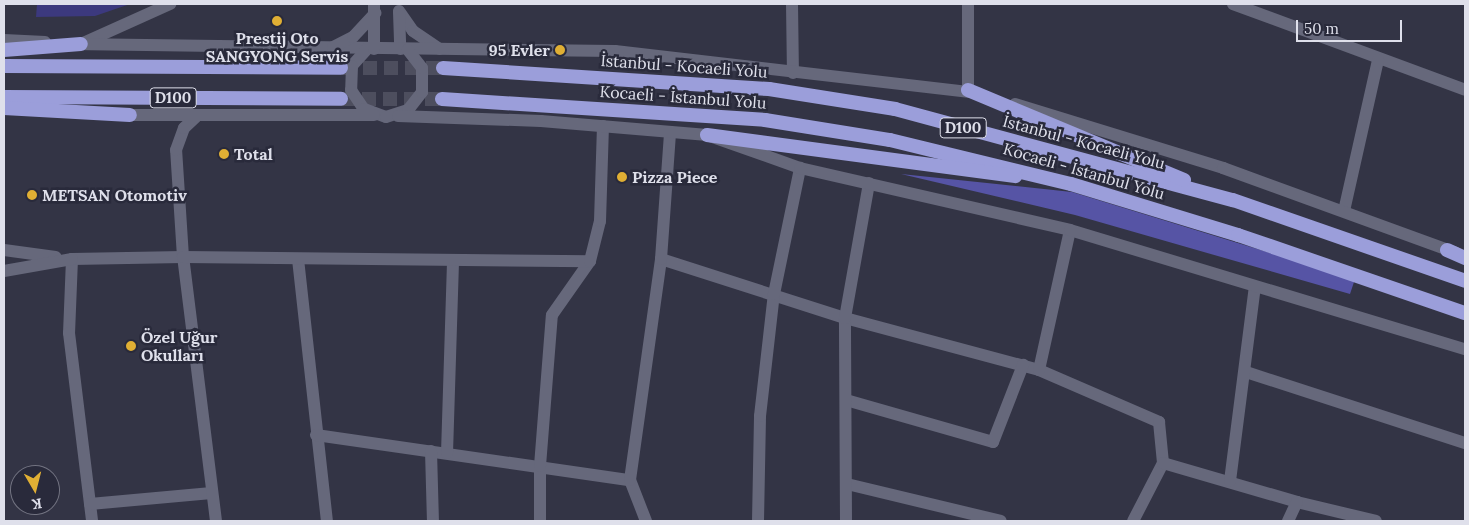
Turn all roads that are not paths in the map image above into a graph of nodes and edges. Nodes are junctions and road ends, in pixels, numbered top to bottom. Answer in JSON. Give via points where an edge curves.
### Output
{"nodes":[{"id":1,"x":170,"y":4,"type":"edge"},
{"id":2,"x":792,"y":4,"type":"edge"},
{"id":3,"x":968,"y":4,"type":"edge"},
{"id":4,"x":1233,"y":4,"type":"edge"},
{"id":5,"x":375,"y":8,"type":"edge"},
{"id":6,"x":399,"y":8,"type":"edge"},
{"id":7,"x":4,"y":40,"type":"edge"},
{"id":8,"x":81,"y":44,"type":"junction"},
{"id":9,"x":332,"y":48,"type":"junction"},
{"id":10,"x":371,"y":48,"type":"junction"},
{"id":11,"x":4,"y":50,"type":"edge"},
{"id":12,"x":404,"y":50,"type":"junction"},
{"id":13,"x":443,"y":50,"type":"junction"},
{"id":14,"x":1378,"y":60,"type":"junction"},
{"id":15,"x":4,"y":66,"type":"edge"},
{"id":16,"x":341,"y":68,"type":"tunnel mouth"},
{"id":17,"x":444,"y":68,"type":"tunnel mouth"},
{"id":18,"x":793,"y":73,"type":"junction"},
{"id":19,"x":968,"y":90,"type":"junction"},
{"id":20,"x":1465,"y":90,"type":"edge"},
{"id":21,"x":4,"y":97,"type":"edge"},
{"id":22,"x":442,"y":98,"type":"tunnel mouth"},
{"id":23,"x":341,"y":99,"type":"tunnel mouth"},
{"id":24,"x":4,"y":108,"type":"edge"},
{"id":25,"x":4,"y":115,"type":"edge"},
{"id":26,"x":130,"y":115,"type":"junction"},
{"id":27,"x":374,"y":115,"type":"junction"},
{"id":28,"x":398,"y":116,"type":"junction"},
{"id":29,"x":196,"y":117,"type":"junction"},
{"id":30,"x":603,"y":126,"type":"junction"},
{"id":31,"x":670,"y":133,"type":"junction"},
{"id":32,"x":707,"y":134,"type":"junction"},
{"id":33,"x":800,"y":168,"type":"junction"},
{"id":34,"x":869,"y":183,"type":"junction"},
{"id":35,"x":1071,"y":184,"type":"junction"},
{"id":36,"x":1233,"y":200,"type":"junction"},
{"id":37,"x":1344,"y":211,"type":"junction"},
{"id":38,"x":1070,"y":230,"type":"junction"},
{"id":39,"x":4,"y":250,"type":"edge"},
{"id":40,"x":1447,"y":250,"type":"joint"},
{"id":41,"x":183,"y":256,"type":"junction"},
{"id":42,"x":1465,"y":257,"type":"edge"},
{"id":43,"x":72,"y":259,"type":"junction"},
{"id":44,"x":298,"y":259,"type":"junction"},
{"id":45,"x":661,"y":259,"type":"junction"},
{"id":46,"x":590,"y":261,"type":"junction"},
{"id":47,"x":453,"y":262,"type":"junction"},
{"id":48,"x":4,"y":271,"type":"edge"},
{"id":49,"x":1465,"y":281,"type":"edge"},
{"id":50,"x":1255,"y":287,"type":"junction"},
{"id":51,"x":774,"y":294,"type":"junction"},
{"id":52,"x":1465,"y":313,"type":"edge"},
{"id":53,"x":845,"y":318,"type":"junction"},
{"id":54,"x":1465,"y":349,"type":"edge"},
{"id":55,"x":1023,"y":365,"type":"junction"},
{"id":56,"x":1039,"y":370,"type":"junction"},
{"id":57,"x":1246,"y":372,"type":"junction"},
{"id":58,"x":846,"y":400,"type":"junction"},
{"id":59,"x":316,"y":434,"type":"junction"},
{"id":60,"x":1465,"y":443,"type":"edge"},
{"id":61,"x":431,"y":451,"type":"junction"},
{"id":62,"x":447,"y":453,"type":"junction"},
{"id":63,"x":1163,"y":463,"type":"junction"},
{"id":64,"x":540,"y":466,"type":"junction"},
{"id":65,"x":630,"y":480,"type":"junction"},
{"id":66,"x":1230,"y":482,"type":"junction"},
{"id":67,"x":846,"y":484,"type":"junction"},
{"id":68,"x":212,"y":493,"type":"junction"},
{"id":69,"x":1297,"y":502,"type":"junction"},
{"id":70,"x":90,"y":504,"type":"junction"},
{"id":71,"x":1342,"y":517,"type":"edge"},
{"id":72,"x":92,"y":521,"type":"edge"},
{"id":73,"x":216,"y":521,"type":"edge"},
{"id":74,"x":327,"y":521,"type":"edge"},
{"id":75,"x":433,"y":521,"type":"edge"},
{"id":76,"x":540,"y":521,"type":"edge"},
{"id":77,"x":646,"y":521,"type":"edge"},
{"id":78,"x":758,"y":521,"type":"edge"},
{"id":79,"x":846,"y":521,"type":"edge"},
{"id":80,"x":1001,"y":521,"type":"edge"},
{"id":81,"x":1133,"y":521,"type":"edge"},
{"id":82,"x":1288,"y":521,"type":"edge"},
{"id":83,"x":1376,"y":521,"type":"edge"}],
"edges":[{"from":1,"to":8,"type":"street"},
{"from":2,"to":18,"type":"street"},
{"from":3,"to":19,"type":"street"},
{"from":4,"to":14,"type":"street"},
{"from":5,"to":9,"type":"street","via":[[352,37]]},
{"from":5,"to":10,"type":"street"},
{"from":6,"to":12,"type":"street"},
{"from":6,"to":13,"type":"street","via":[[413,31]]},
{"from":7,"to":8,"type":"street"},
{"from":8,"to":9,"type":"street"},
{"from":8,"to":11,"type":"highway"},
{"from":9,"to":10,"type":"street"},
{"from":10,"to":12,"type":"street"},
{"from":10,"to":27,"type":"street","via":[[352,66],[351,90],[360,105]]},
{"from":12,"to":13,"type":"street"},
{"from":12,"to":28,"type":"street","via":[[422,68],[422,92],[408,110]]},
{"from":13,"to":18,"type":"street","via":[[615,51]]},
{"from":14,"to":20,"type":"street"},
{"from":14,"to":37,"type":"street"},
{"from":15,"to":16,"type":"highway","number":"D100"},
{"from":17,"to":36,"type":"highway","name":"İstanbul - Kocaeli Yolu","number":"D100","via":[[769,89],[885,108]]},
{"from":18,"to":19,"type":"street"},
{"from":19,"to":36,"type":"highway"},
{"from":19,"to":37,"type":"street","via":[[1224,168]]},
{"from":21,"to":23,"type":"highway","number":"D100"},
{"from":22,"to":35,"type":"highway","name":"Kocaeli - İstanbul Yolu","number":"D100","via":[[765,120],[890,140]]},
{"from":24,"to":26,"type":"highway"},
{"from":25,"to":26,"type":"street"},
{"from":26,"to":29,"type":"street"},
{"from":27,"to":28,"type":"street"},
{"from":27,"to":29,"type":"street"},
{"from":28,"to":30,"type":"street"},
{"from":29,"to":41,"type":"street","via":[[184,128],[176,150]]},
{"from":30,"to":31,"type":"street"},
{"from":30,"to":46,"type":"street","via":[[600,221]]},
{"from":31,"to":32,"type":"street"},
{"from":31,"to":45,"type":"street"},
{"from":32,"to":33,"type":"street"},
{"from":32,"to":35,"type":"highway"},
{"from":33,"to":34,"type":"street"},
{"from":33,"to":51,"type":"street"},
{"from":34,"to":38,"type":"street"},
{"from":34,"to":53,"type":"street"},
{"from":35,"to":52,"type":"highway","name":"Kocaeli - İstanbul Yolu","number":"D100","via":[[1238,235]]},
{"from":36,"to":49,"type":"highway","name":"İstanbul - Kocaeli Yolu","number":"D100"},
{"from":37,"to":40,"type":"street"},
{"from":38,"to":50,"type":"street"},
{"from":38,"to":56,"type":"street"},
{"from":39,"to":43,"type":"street"},
{"from":40,"to":42,"type":"highway"},
{"from":41,"to":43,"type":"street"},
{"from":41,"to":44,"type":"street"},
{"from":41,"to":68,"type":"street"},
{"from":43,"to":48,"type":"street"},
{"from":43,"to":70,"type":"street","via":[[70,333]]},
{"from":44,"to":47,"type":"street"},
{"from":44,"to":59,"type":"street"},
{"from":45,"to":51,"type":"street"},
{"from":45,"to":65,"type":"street"},
{"from":46,"to":47,"type":"street"},
{"from":46,"to":64,"type":"street","via":[[552,315]]},
{"from":47,"to":62,"type":"street"},
{"from":50,"to":54,"type":"street"},
{"from":50,"to":57,"type":"street"},
{"from":51,"to":53,"type":"street"},
{"from":51,"to":78,"type":"street","via":[[760,416]]},
{"from":53,"to":55,"type":"street"},
{"from":53,"to":58,"type":"street"},
{"from":55,"to":56,"type":"street"},
{"from":55,"to":58,"type":"street","via":[[993,442]]},
{"from":56,"to":63,"type":"street","via":[[1159,422]]},
{"from":57,"to":60,"type":"street"},
{"from":57,"to":66,"type":"street"},
{"from":58,"to":67,"type":"street"},
{"from":59,"to":61,"type":"street"},
{"from":59,"to":74,"type":"street"},
{"from":61,"to":62,"type":"street"},
{"from":61,"to":75,"type":"street"},
{"from":62,"to":64,"type":"street"},
{"from":63,"to":66,"type":"street"},
{"from":63,"to":81,"type":"street"},
{"from":64,"to":65,"type":"street"},
{"from":64,"to":76,"type":"street"},
{"from":65,"to":77,"type":"street"},
{"from":66,"to":69,"type":"street"},
{"from":67,"to":79,"type":"street"},
{"from":67,"to":80,"type":"street"},
{"from":68,"to":70,"type":"street"},
{"from":68,"to":73,"type":"street"},
{"from":69,"to":71,"type":"street"},
{"from":69,"to":82,"type":"street"},
{"from":70,"to":72,"type":"street"},
{"from":71,"to":83,"type":"street"}]}
